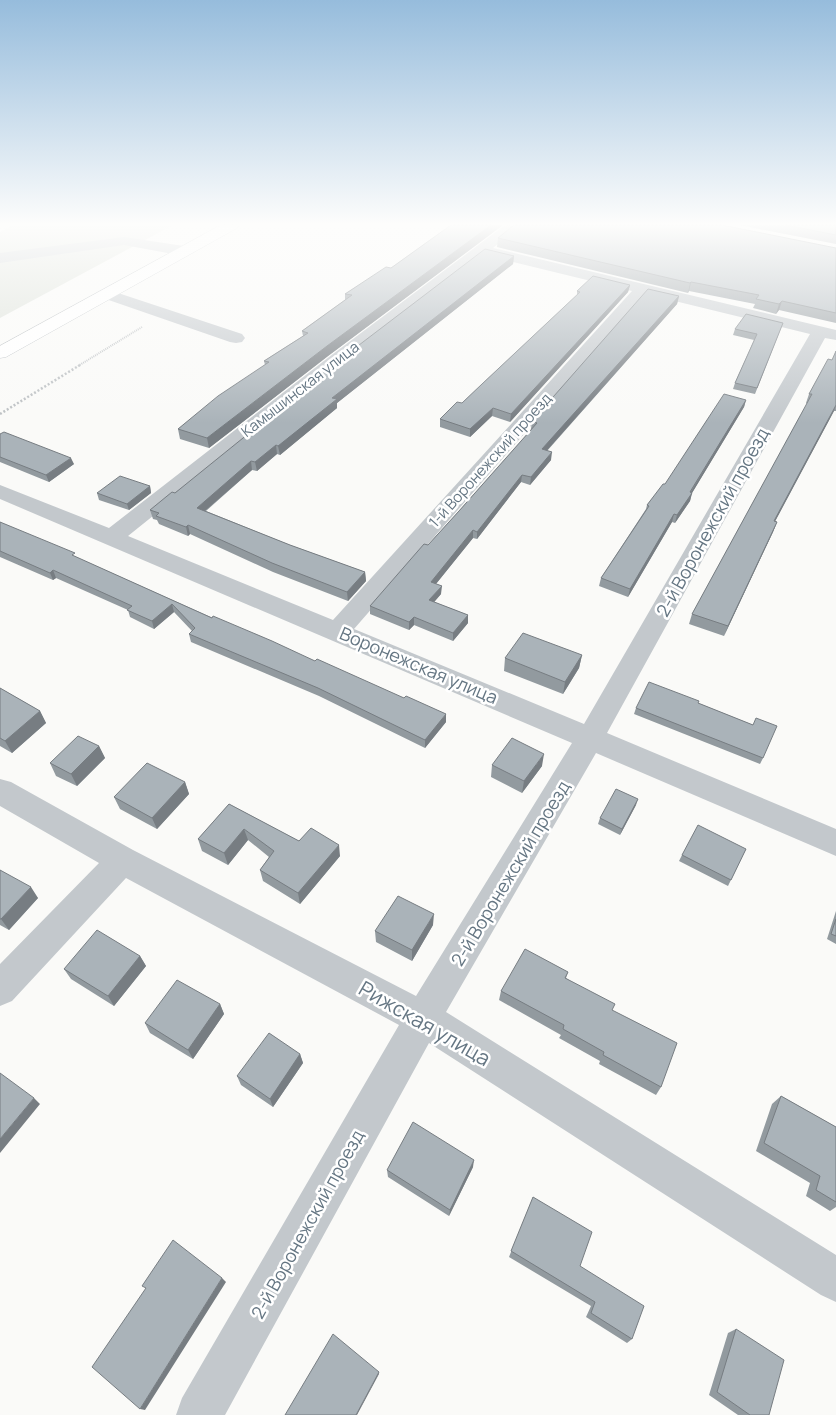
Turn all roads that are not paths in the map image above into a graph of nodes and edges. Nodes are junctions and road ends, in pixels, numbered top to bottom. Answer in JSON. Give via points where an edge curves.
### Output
{"nodes":[{"id":1,"x":111,"y":291,"type":"edge"},
{"id":2,"x":427,"y":291,"type":"edge"},
{"id":3,"x":640,"y":291,"type":"edge"},
{"id":4,"x":651,"y":291,"type":"edge"},
{"id":5,"x":106,"y":294,"type":"junction"},
{"id":6,"x":828,"y":333,"type":"edge"},
{"id":7,"x":236,"y":338,"type":"dead end"},
{"id":8,"x":0,"y":353,"type":"edge"},
{"id":9,"x":0,"y":491,"type":"edge"},
{"id":10,"x":112,"y":537,"type":"junction"},
{"id":11,"x":338,"y":632,"type":"junction"},
{"id":12,"x":590,"y":738,"type":"junction"},
{"id":13,"x":0,"y":791,"type":"edge"},
{"id":14,"x":836,"y":843,"type":"edge"},
{"id":15,"x":122,"y":860,"type":"junction"},
{"id":16,"x":0,"y":988,"type":"edge"},
{"id":17,"x":423,"y":1018,"type":"junction"},
{"id":18,"x":836,"y":1280,"type":"edge"},
{"id":19,"x":199,"y":1415,"type":"edge"}],
"edges":[{"from":1,"to":5,"type":"main road"},
{"from":2,"to":10,"type":"street","name":"Камышинская улица"},
{"from":3,"to":11,"type":"street","name":"1-й Воронежский проезд"},
{"from":4,"to":6,"type":"street"},
{"from":5,"to":7,"type":"street"},
{"from":5,"to":8,"type":"main road"},
{"from":6,"to":12,"type":"street","name":"2-й Воронежский проезд"},
{"from":9,"to":10,"type":"street","name":"Воронежская улица"},
{"from":10,"to":11,"type":"street","name":"Воронежская улица"},
{"from":11,"to":12,"type":"street","name":"Воронежская улица"},
{"from":12,"to":14,"type":"street","name":"Воронежская улица"},
{"from":12,"to":17,"type":"street","name":"2-й Воронежский проезд"},
{"from":13,"to":15,"type":"street","name":"Рижская улица"},
{"from":15,"to":16,"type":"street"},
{"from":15,"to":17,"type":"street","name":"Рижская улица"},
{"from":17,"to":18,"type":"street","name":"Рижская улица"},
{"from":17,"to":19,"type":"street","name":"2-й Воронежский проезд"}]}
